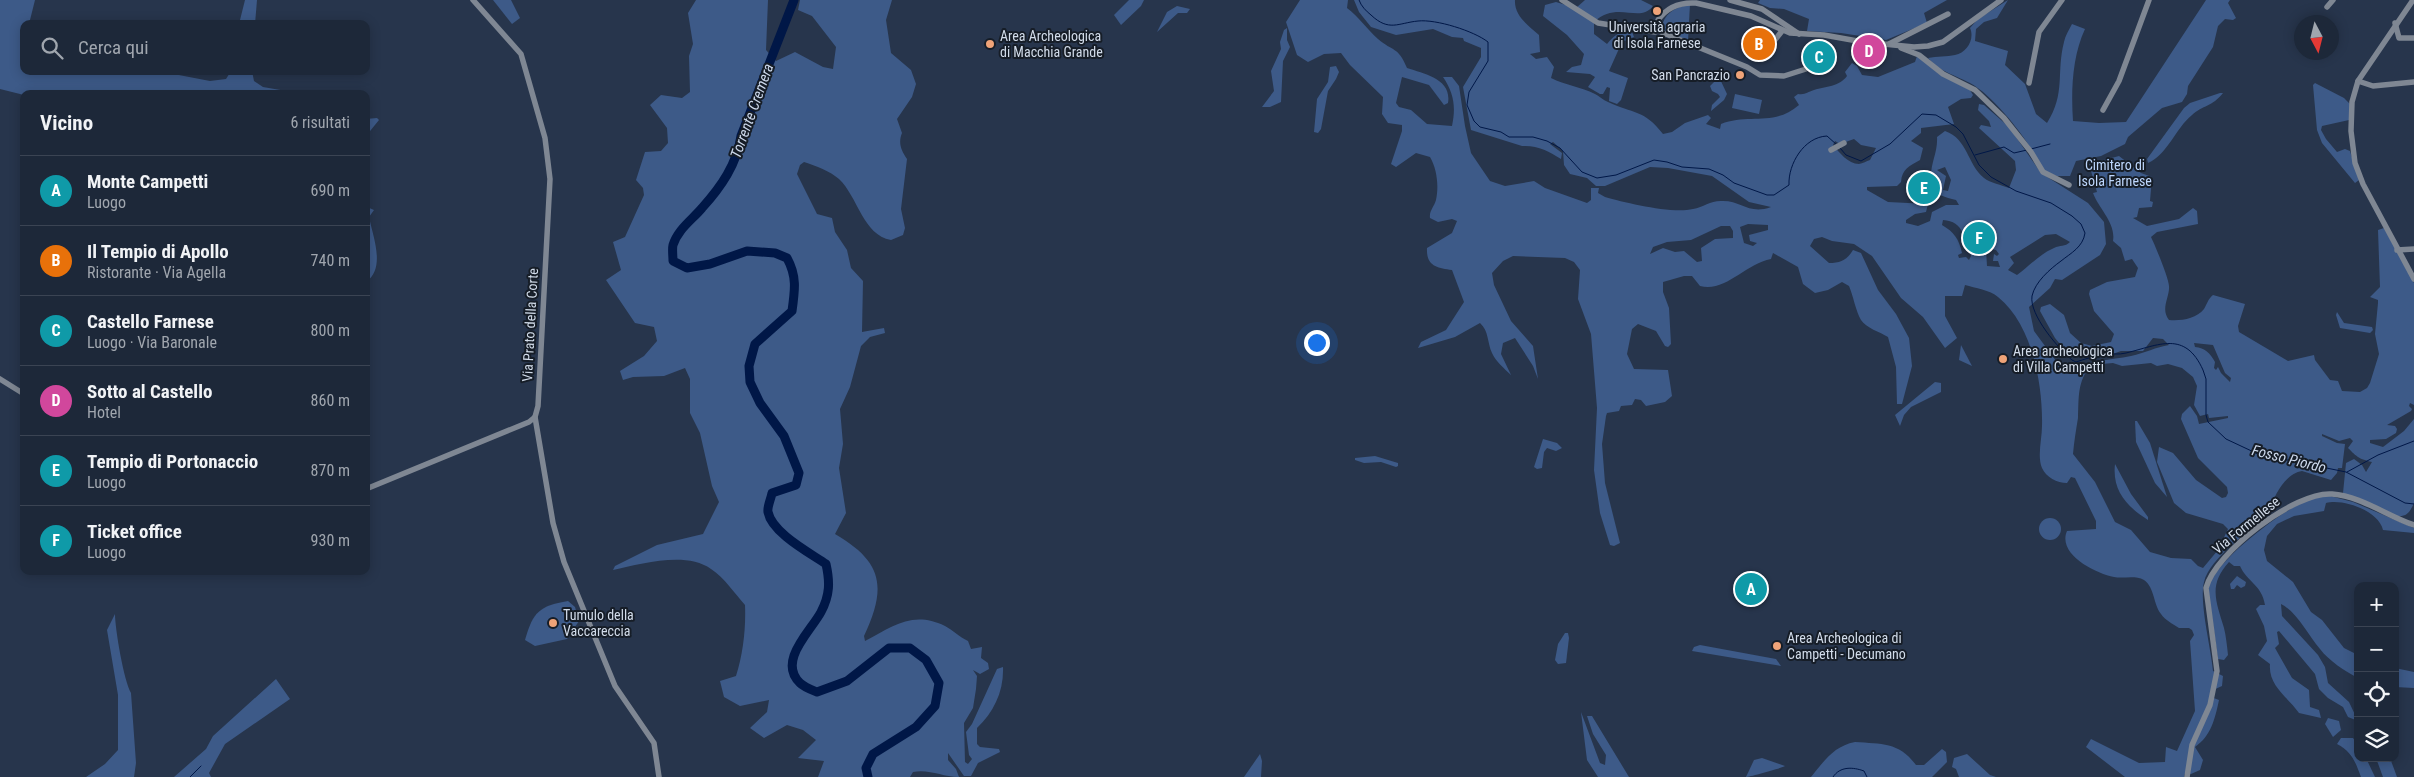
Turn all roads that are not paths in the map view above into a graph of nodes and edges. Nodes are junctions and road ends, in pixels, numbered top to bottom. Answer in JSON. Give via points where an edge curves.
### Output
{"nodes":[{"id":1,"x":473,"y":0,"type":"edge"},
{"id":2,"x":1562,"y":0,"type":"edge"},
{"id":3,"x":1730,"y":0,"type":"edge"},
{"id":4,"x":2001,"y":0,"type":"edge"},
{"id":5,"x":2062,"y":0,"type":"edge"},
{"id":6,"x":2149,"y":0,"type":"edge"},
{"id":7,"x":2333,"y":0,"type":"edge"},
{"id":8,"x":2413,"y":0,"type":"edge"},
{"id":9,"x":2327,"y":7,"type":"dead end"},
{"id":10,"x":1948,"y":14,"type":"dead end"},
{"id":11,"x":2396,"y":23,"type":"junction"},
{"id":12,"x":1782,"y":30,"type":"junction"},
{"id":13,"x":1655,"y":32,"type":"dead end"},
{"id":14,"x":1799,"y":34,"type":"junction"},
{"id":15,"x":2414,"y":38,"type":"edge"},
{"id":16,"x":1891,"y":44,"type":"junction"},
{"id":17,"x":1762,"y":56,"type":"dead end"},
{"id":18,"x":1806,"y":69,"type":"dead end"},
{"id":19,"x":2358,"y":81,"type":"junction"},
{"id":20,"x":2414,"y":82,"type":"edge"},
{"id":21,"x":2029,"y":83,"type":"dead end"},
{"id":22,"x":2103,"y":110,"type":"dead end"},
{"id":23,"x":1843,"y":144,"type":"dead end"},
{"id":24,"x":1833,"y":149,"type":"dead end"},
{"id":25,"x":2069,"y":185,"type":"dead end"},
{"id":26,"x":2414,"y":249,"type":"edge"},
{"id":27,"x":2397,"y":250,"type":"junction"},
{"id":28,"x":2413,"y":278,"type":"edge"},
{"id":29,"x":0,"y":379,"type":"edge"},
{"id":30,"x":20,"y":392,"type":"edge"},
{"id":31,"x":535,"y":417,"type":"junction"},
{"id":32,"x":370,"y":486,"type":"edge"},
{"id":33,"x":2414,"y":525,"type":"edge"},
{"id":34,"x":659,"y":777,"type":"edge"},
{"id":35,"x":2187,"y":777,"type":"edge"}],
"edges":[{"from":1,"to":31,"type":"street","name":"Via Prato della Corte","via":[[520,54],[545,138],[550,179]]},
{"from":2,"to":13,"type":"street","via":[[1598,22]]},
{"from":3,"to":14,"type":"street","via":[[1762,9]]},
{"from":4,"to":16,"type":"street","via":[[1942,42],[1923,46]]},
{"from":5,"to":21,"type":"street","via":[[2039,32]]},
{"from":6,"to":22,"type":"street","via":[[2119,82]]},
{"from":7,"to":9,"type":"street"},
{"from":8,"to":11,"type":"street"},
{"from":10,"to":16,"type":"street"},
{"from":11,"to":15,"type":"street","via":[[2399,38]]},
{"from":11,"to":19,"type":"street"},
{"from":12,"to":14,"type":"street"},
{"from":12,"to":17,"type":"street"},
{"from":12,"to":18,"type":"street","via":[[1750,16],[1696,3],[1669,8],[1659,18],[1657,26],[1661,32],[1760,75],[1784,76]]},
{"from":14,"to":16,"type":"street"},
{"from":16,"to":25,"type":"street","via":[[1920,55],[1943,74],[1976,90],[2026,145],[2042,172]]},
{"from":19,"to":20,"type":"street","via":[[2373,86]]},
{"from":19,"to":27,"type":"street","via":[[2352,102],[2351,145],[2363,184]]},
{"from":23,"to":24,"type":"street"},
{"from":26,"to":27,"type":"street"},
{"from":27,"to":28,"type":"street"},
{"from":29,"to":30,"type":"street"},
{"from":31,"to":32,"type":"street"},
{"from":31,"to":34,"type":"street","name":"Via Prato della Corte","via":[[553,523],[564,562],[615,686],[654,743]]},
{"from":33,"to":35,"type":"street","name":"Via Formellese","via":[[2346,497],[2319,494],[2281,510],[2221,559],[2206,588],[2216,656],[2214,691],[2192,745]]}]}
